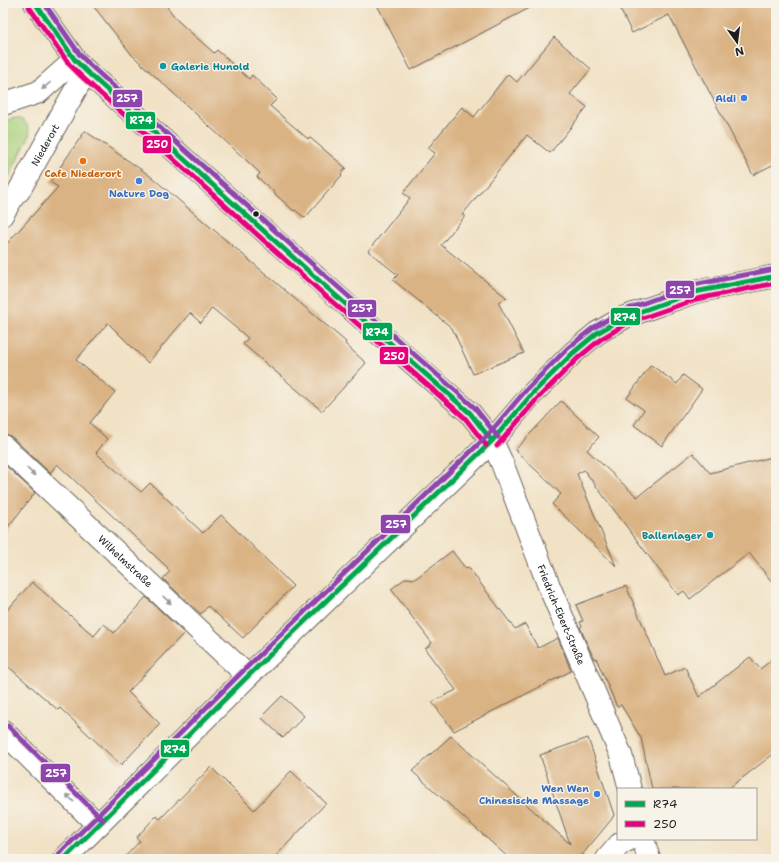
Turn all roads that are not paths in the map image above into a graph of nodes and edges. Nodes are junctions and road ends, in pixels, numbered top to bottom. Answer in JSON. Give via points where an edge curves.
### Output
{"nodes":[{"id":1,"x":35,"y":3,"type":"edge"},
{"id":2,"x":81,"y":66,"type":"junction"},
{"id":3,"x":3,"y":104,"type":"edge"},
{"id":4,"x":19,"y":191,"type":"joint"},
{"id":5,"x":3,"y":217,"type":"edge"},
{"id":6,"x":776,"y":276,"type":"edge"},
{"id":7,"x":492,"y":441,"type":"junction"},
{"id":8,"x":3,"y":446,"type":"edge"},
{"id":9,"x":248,"y":676,"type":"junction"},
{"id":10,"x":3,"y":730,"type":"edge"},
{"id":11,"x":630,"y":788,"type":"edge"},
{"id":12,"x":98,"y":825,"type":"junction"},
{"id":13,"x":628,"y":840,"type":"edge"},
{"id":14,"x":643,"y":840,"type":"edge"},
{"id":15,"x":64,"y":859,"type":"edge"},
{"id":16,"x":607,"y":859,"type":"edge"},
{"id":17,"x":649,"y":859,"type":"edge"}],
"edges":[{"from":1,"to":2,"type":"street","name":"Friedrich-Ebert-Straße"},
{"from":2,"to":3,"type":"street","one_way":true,"via":[[39,92]]},
{"from":2,"to":4,"type":"street","name":"Niederort"},
{"from":2,"to":7,"type":"street","name":"Friedrich-Ebert-Straße","via":[[470,412]]},
{"from":4,"to":5,"type":"street","name":"Niederort"},
{"from":6,"to":7,"type":"street","via":[[695,292],[625,317],[597,333],[537,389]]},
{"from":7,"to":9,"type":"street"},
{"from":7,"to":11,"type":"street","name":"Friedrich-Ebert-Straße","via":[[549,586],[621,755]]},
{"from":8,"to":9,"type":"street","name":"Wilhelmstraße","one_way":true},
{"from":9,"to":12,"type":"street"},
{"from":12,"to":10,"type":"street","one_way":true},
{"from":12,"to":15,"type":"street"},
{"from":13,"to":16,"type":"street","via":[[620,844]]},
{"from":14,"to":17,"type":"street"}]}
